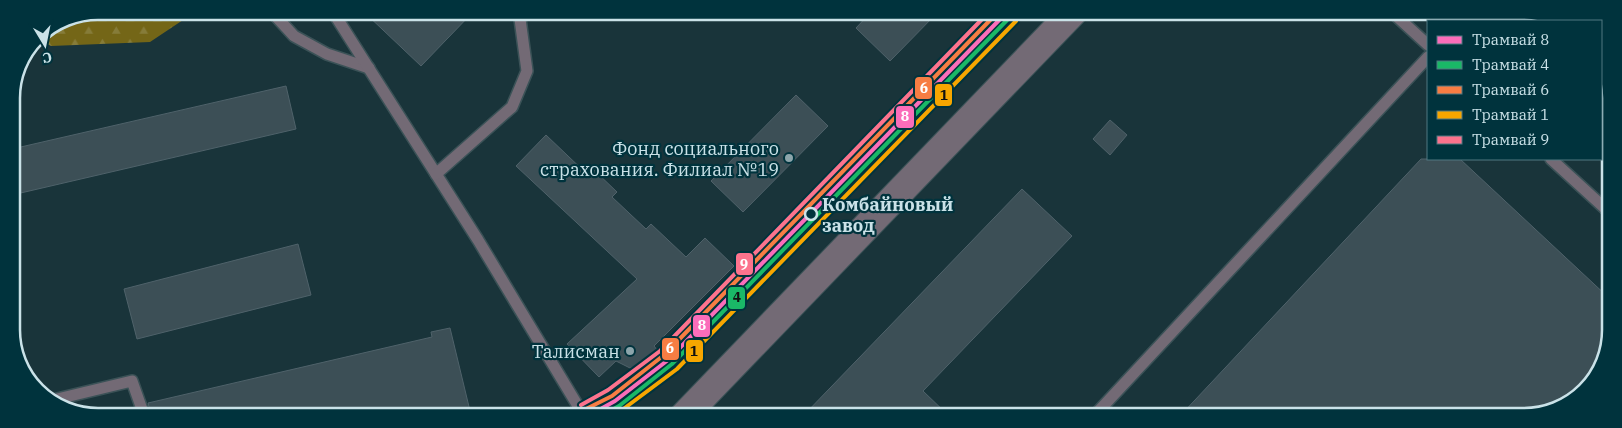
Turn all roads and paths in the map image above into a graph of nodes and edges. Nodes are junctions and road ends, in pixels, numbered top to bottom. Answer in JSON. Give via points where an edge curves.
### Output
{"nodes":[{"id":1,"x":279,"y":20,"type":"edge"},
{"id":2,"x":339,"y":20,"type":"edge"},
{"id":3,"x":520,"y":20,"type":"edge"},
{"id":4,"x":1066,"y":20,"type":"edge"},
{"id":5,"x":1401,"y":20,"type":"edge"},
{"id":6,"x":1427,"y":44,"type":"edge"},
{"id":7,"x":1427,"y":58,"type":"edge"},
{"id":8,"x":369,"y":68,"type":"junction"},
{"id":9,"x":1552,"y":160,"type":"edge"},
{"id":10,"x":436,"y":174,"type":"junction"},
{"id":11,"x":1602,"y":206,"type":"edge"},
{"id":12,"x":60,"y":398,"type":"edge"},
{"id":13,"x":142,"y":408,"type":"edge"},
{"id":14,"x":579,"y":408,"type":"edge"},
{"id":15,"x":692,"y":408,"type":"edge"},
{"id":16,"x":1101,"y":408,"type":"edge"}],
"edges":[{"from":1,"to":8,"type":"lane","via":[[294,36],[327,54]]},
{"from":2,"to":8,"type":"lane"},
{"from":3,"to":10,"type":"lane","via":[[527,71],[512,108]]},
{"from":4,"to":15,"type":"street"},
{"from":5,"to":6,"type":"lane"},
{"from":7,"to":16,"type":"lane"},
{"from":8,"to":10,"type":"lane"},
{"from":9,"to":11,"type":"lane"},
{"from":10,"to":14,"type":"lane"},
{"from":12,"to":13,"type":"lane","via":[[132,381]]}]}
